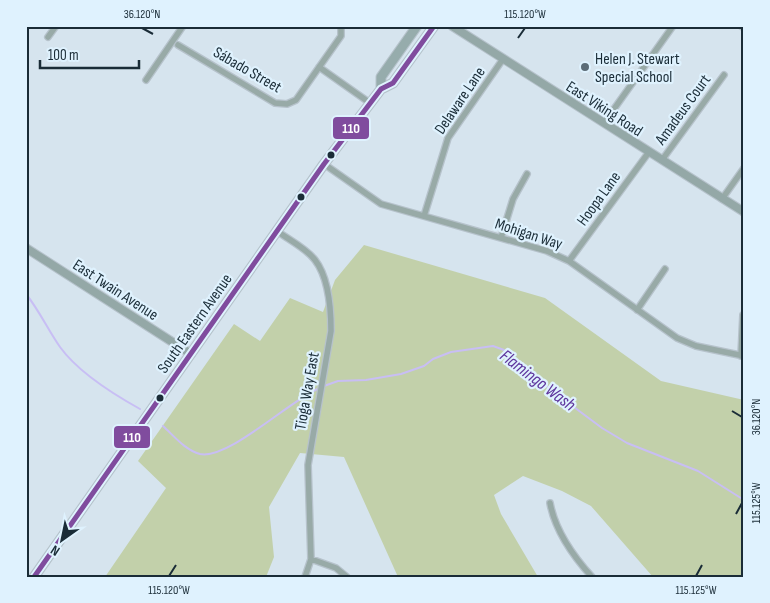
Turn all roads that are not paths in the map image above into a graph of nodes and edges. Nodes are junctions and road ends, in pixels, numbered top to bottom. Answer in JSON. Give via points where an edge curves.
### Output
{"nodes":[{"id":1,"x":56,"y":26,"type":"edge"},
{"id":2,"x":183,"y":26,"type":"edge"},
{"id":3,"x":341,"y":26,"type":"edge"},
{"id":4,"x":417,"y":26,"type":"edge"},
{"id":5,"x":434,"y":26,"type":"edge"},
{"id":6,"x":452,"y":26,"type":"edge"},
{"id":7,"x":673,"y":26,"type":"edge"},
{"id":8,"x":48,"y":37,"type":"dead end"},
{"id":9,"x":178,"y":45,"type":"dead end"},
{"id":10,"x":503,"y":59,"type":"junction"},
{"id":11,"x":319,"y":67,"type":"junction"},
{"id":12,"x":724,"y":74,"type":"dead end"},
{"id":13,"x":146,"y":80,"type":"dead end"},
{"id":14,"x":381,"y":89,"type":"junction"},
{"id":15,"x":370,"y":103,"type":"junction"},
{"id":16,"x":604,"y":123,"type":"junction"},
{"id":17,"x":649,"y":152,"type":"junction"},
{"id":18,"x":662,"y":160,"type":"junction"},
{"id":19,"x":324,"y":164,"type":"junction"},
{"id":20,"x":744,"y":168,"type":"edge"},
{"id":21,"x":527,"y":174,"type":"dead end"},
{"id":22,"x":722,"y":198,"type":"junction"},
{"id":23,"x":744,"y":212,"type":"edge"},
{"id":24,"x":424,"y":216,"type":"junction"},
{"id":25,"x":277,"y":232,"type":"junction"},
{"id":26,"x":501,"y":238,"type":"junction"},
{"id":27,"x":26,"y":248,"type":"edge"},
{"id":28,"x":569,"y":261,"type":"junction"},
{"id":29,"x":665,"y":269,"type":"dead end"},
{"id":30,"x":636,"y":310,"type":"junction"},
{"id":31,"x":743,"y":315,"type":"edge"},
{"id":32,"x":191,"y":354,"type":"junction"},
{"id":33,"x":742,"y":356,"type":"edge"},
{"id":34,"x":550,"y":502,"type":"dead end"},
{"id":35,"x":311,"y":558,"type":"junction"},
{"id":36,"x":34,"y":577,"type":"edge"},
{"id":37,"x":305,"y":577,"type":"edge"},
{"id":38,"x":347,"y":577,"type":"edge"},
{"id":39,"x":592,"y":577,"type":"edge"}],
"edges":[{"from":1,"to":8,"type":"street"},
{"from":2,"to":13,"type":"street"},
{"from":3,"to":11,"type":"street","name":"Sábado Street","via":[[341,36]]},
{"from":4,"to":14,"type":"main road","name":"South Eastern Avenue","via":[[381,77]]},
{"from":5,"to":14,"type":"main road","name":"South Eastern Avenue","via":[[393,83]]},
{"from":6,"to":10,"type":"street","name":"East Viking Road"},
{"from":7,"to":16,"type":"street"},
{"from":9,"to":11,"type":"street","name":"Sábado Street","via":[[275,104],[296,100]]},
{"from":10,"to":16,"type":"street","name":"East Viking Road"},
{"from":10,"to":24,"type":"street","name":"Delaware Lane","via":[[448,138]]},
{"from":11,"to":15,"type":"street"},
{"from":12,"to":18,"type":"street","name":"Amadeus Court"},
{"from":14,"to":15,"type":"main road","name":"South Eastern Avenue"},
{"from":15,"to":19,"type":"main road","name":"South Eastern Avenue"},
{"from":16,"to":17,"type":"street","name":"East Viking Road"},
{"from":17,"to":18,"type":"street","name":"East Viking Road"},
{"from":17,"to":28,"type":"street","name":"Hoopa Lane"},
{"from":18,"to":22,"type":"street","name":"East Viking Road"},
{"from":19,"to":24,"type":"street","name":"Mohigan Way","via":[[381,204]]},
{"from":19,"to":25,"type":"main road","name":"South Eastern Avenue"},
{"from":20,"to":22,"type":"street"},
{"from":21,"to":26,"type":"street","via":[[513,199]]},
{"from":22,"to":23,"type":"street","name":"East Viking Road"},
{"from":24,"to":26,"type":"street","name":"Mohigan Way"},
{"from":25,"to":32,"type":"main road","name":"South Eastern Avenue"},
{"from":25,"to":35,"type":"street","name":"Tioga Way East","via":[[316,260],[324,276],[331,311],[331,331],[308,465]]},
{"from":26,"to":28,"type":"street","name":"Mohigan Way","via":[[546,250]]},
{"from":27,"to":32,"type":"street","name":"East Twain Avenue"},
{"from":28,"to":30,"type":"street","name":"Mohigan Way"},
{"from":29,"to":30,"type":"street"},
{"from":30,"to":33,"type":"street","name":"Mohigan Way","via":[[677,338],[696,346]]},
{"from":31,"to":33,"type":"street"},
{"from":32,"to":36,"type":"main road","name":"South Eastern Avenue"},
{"from":34,"to":39,"type":"street","via":[[552,516],[559,529]]},
{"from":35,"to":37,"type":"street","name":"Tioga Way East"},
{"from":35,"to":38,"type":"street","via":[[336,568]]}]}
